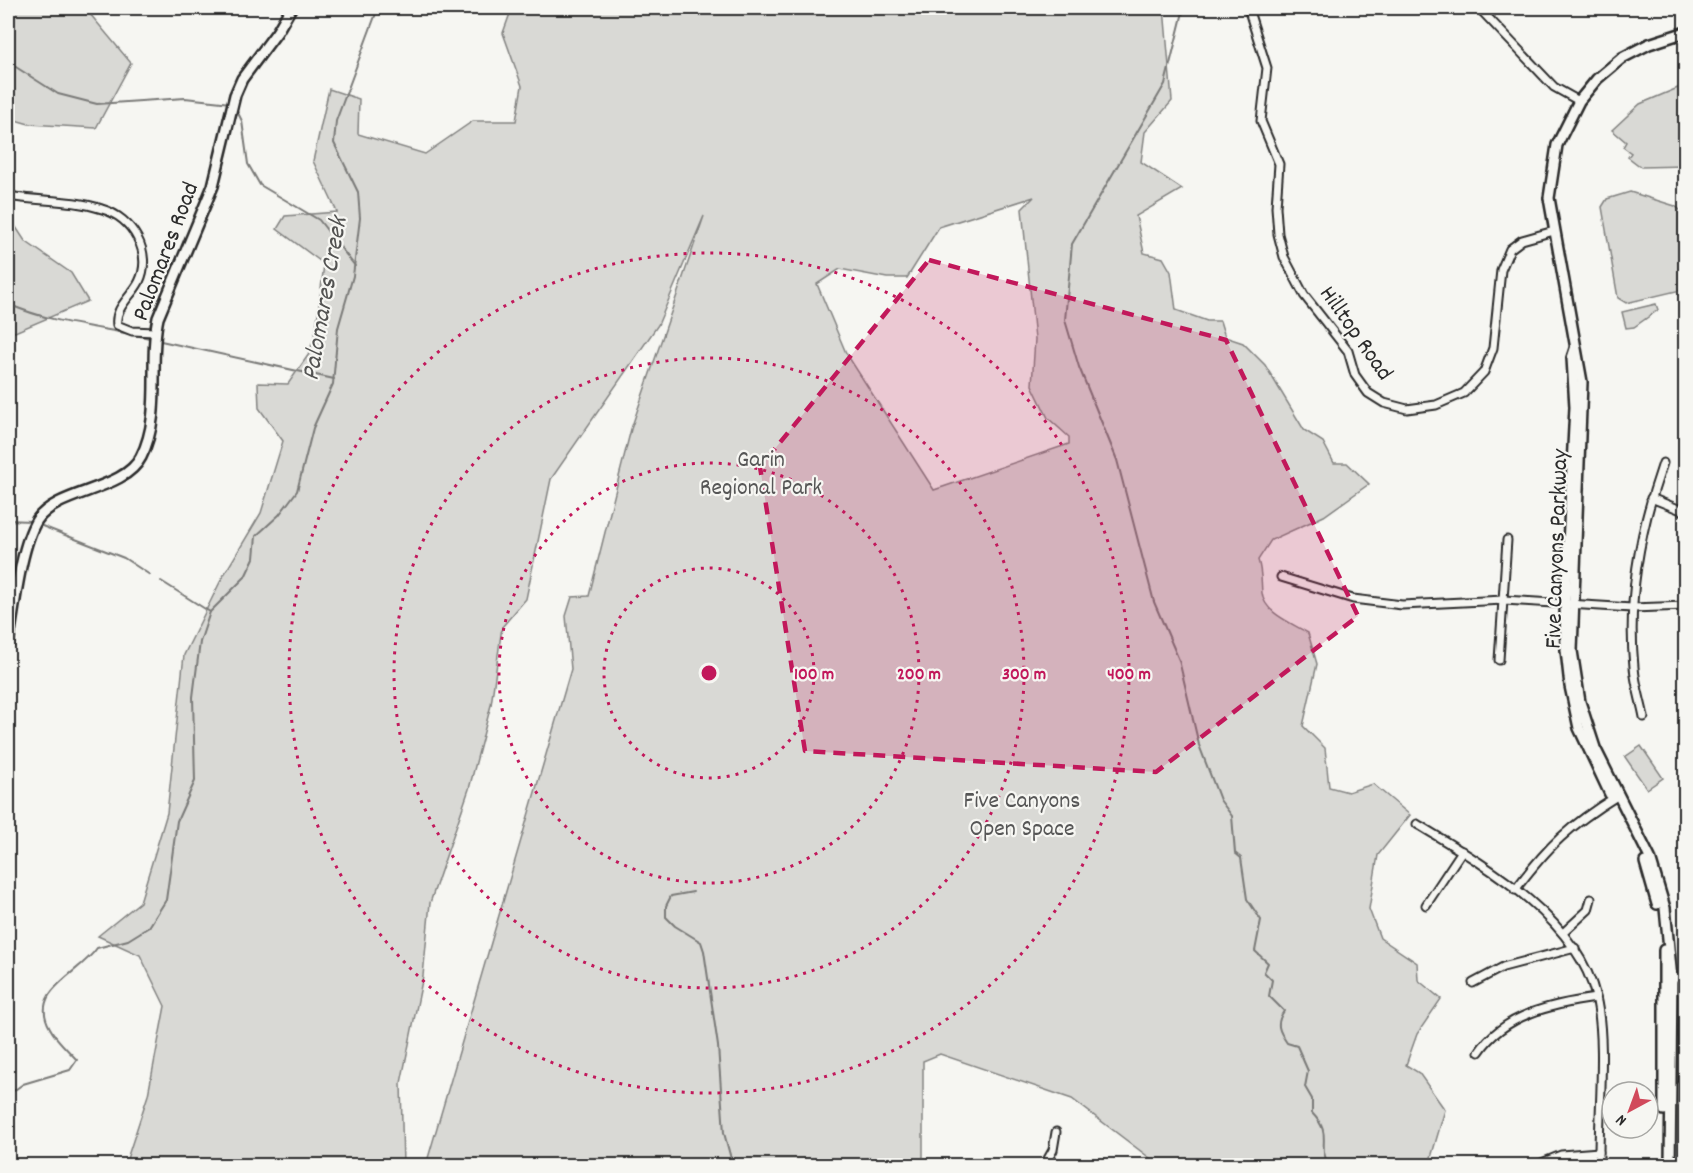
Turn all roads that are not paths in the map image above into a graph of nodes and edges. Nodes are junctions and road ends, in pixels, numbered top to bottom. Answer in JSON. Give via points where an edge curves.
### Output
{"nodes":[{"id":1,"x":291,"y":8,"type":"edge"},
{"id":2,"x":1248,"y":8,"type":"edge"},
{"id":3,"x":1479,"y":8,"type":"edge"},
{"id":4,"x":1686,"y":32,"type":"edge"},
{"id":5,"x":1579,"y":101,"type":"junction"},
{"id":6,"x":8,"y":193,"type":"edge"},
{"id":7,"x":1554,"y":231,"type":"junction"},
{"id":8,"x":155,"y":332,"type":"junction"},
{"id":9,"x":1663,"y":463,"type":"dead end"},
{"id":10,"x":1651,"y":498,"type":"junction"},
{"id":11,"x":1686,"y":512,"type":"edge"},
{"id":12,"x":1507,"y":540,"type":"dead end"},
{"id":13,"x":1281,"y":577,"type":"dead end"},
{"id":14,"x":1504,"y":600,"type":"junction"},
{"id":15,"x":1569,"y":604,"type":"junction"},
{"id":16,"x":1686,"y":606,"type":"edge"},
{"id":17,"x":1632,"y":608,"type":"junction"},
{"id":18,"x":8,"y":644,"type":"edge"},
{"id":19,"x":1499,"y":660,"type":"dead end"},
{"id":20,"x":1644,"y":717,"type":"dead end"},
{"id":21,"x":1614,"y":797,"type":"junction"},
{"id":22,"x":1417,"y":824,"type":"dead end"},
{"id":23,"x":1462,"y":851,"type":"junction"},
{"id":24,"x":1515,"y":890,"type":"junction"},
{"id":25,"x":1591,"y":899,"type":"dead end"},
{"id":26,"x":1426,"y":905,"type":"dead end"},
{"id":27,"x":1563,"y":933,"type":"junction"},
{"id":28,"x":1575,"y":948,"type":"junction"},
{"id":29,"x":1668,"y":978,"type":"junction"},
{"id":30,"x":1686,"y":978,"type":"edge"},
{"id":31,"x":1473,"y":983,"type":"dead end"},
{"id":32,"x":1596,"y":998,"type":"junction"},
{"id":33,"x":1479,"y":1052,"type":"dead end"},
{"id":34,"x":1056,"y":1132,"type":"dead end"},
{"id":35,"x":1599,"y":1152,"type":"junction"},
{"id":36,"x":1044,"y":1166,"type":"edge"},
{"id":37,"x":1534,"y":1166,"type":"edge"},
{"id":38,"x":1599,"y":1166,"type":"edge"},
{"id":39,"x":1664,"y":1166,"type":"edge"},
{"id":40,"x":1670,"y":1166,"type":"edge"}],
"edges":[{"from":1,"to":8,"type":"main road","name":"Palomares Road","via":[[235,95],[213,186]]},
{"from":2,"to":7,"type":"street","name":"Hilltop Road","via":[[1267,68],[1261,121],[1279,164],[1276,207],[1284,257],[1304,295],[1348,351],[1355,375],[1368,393],[1384,403],[1407,409],[1436,405],[1464,393],[1484,372],[1493,348],[1501,270],[1510,249],[1522,240]]},
{"from":3,"to":5,"type":"street","via":[[1554,87]]},
{"from":4,"to":5,"type":"main road","name":"Five Canyons Parkway","via":[[1622,58]]},
{"from":5,"to":7,"type":"main road","name":"Five Canyons Parkway","via":[[1557,145],[1552,167],[1549,198]]},
{"from":6,"to":8,"type":"street","via":[[104,209],[121,220],[138,237],[145,257],[138,283],[118,311],[117,325],[132,331]]},
{"from":7,"to":15,"type":"main road","name":"Five Canyons Parkway","via":[[1575,350]]},
{"from":8,"to":18,"type":"main road","name":"Palomares Road","via":[[152,411],[140,459],[124,475],[51,508],[37,520],[26,550]]},
{"from":9,"to":10,"type":"street"},
{"from":10,"to":11,"type":"street"},
{"from":10,"to":17,"type":"street","via":[[1641,537]]},
{"from":12,"to":14,"type":"street"},
{"from":13,"to":14,"type":"street","via":[[1353,599],[1402,606]]},
{"from":14,"to":15,"type":"street"},
{"from":14,"to":19,"type":"street"},
{"from":15,"to":17,"type":"street"},
{"from":15,"to":21,"type":"main road","name":"Five Canyons Parkway","via":[[1566,650],[1574,705],[1591,756]]},
{"from":16,"to":17,"type":"street"},
{"from":17,"to":20,"type":"street","via":[[1634,669]]},
{"from":21,"to":24,"type":"street","via":[[1557,838]]},
{"from":21,"to":29,"type":"main road","name":"Five Canyons Parkway","via":[[1650,858],[1659,884],[1668,932]]},
{"from":22,"to":23,"type":"street"},
{"from":23,"to":24,"type":"street"},
{"from":23,"to":26,"type":"street"},
{"from":24,"to":27,"type":"street"},
{"from":25,"to":27,"type":"street","via":[[1588,910]]},
{"from":27,"to":28,"type":"street"},
{"from":28,"to":31,"type":"street","via":[[1503,967]]},
{"from":28,"to":32,"type":"street","via":[[1586,966]]},
{"from":29,"to":30,"type":"street"},
{"from":29,"to":39,"type":"main road","name":"Five Canyons Parkway"},
{"from":29,"to":40,"type":"main road","name":"Five Canyons Parkway"},
{"from":32,"to":33,"type":"street","via":[[1526,1014],[1489,1036]]},
{"from":32,"to":35,"type":"street","via":[[1600,1029]]},
{"from":34,"to":36,"type":"street","via":[[1053,1150]]},
{"from":35,"to":37,"type":"street","via":[[1561,1155]]},
{"from":35,"to":38,"type":"street"}]}
